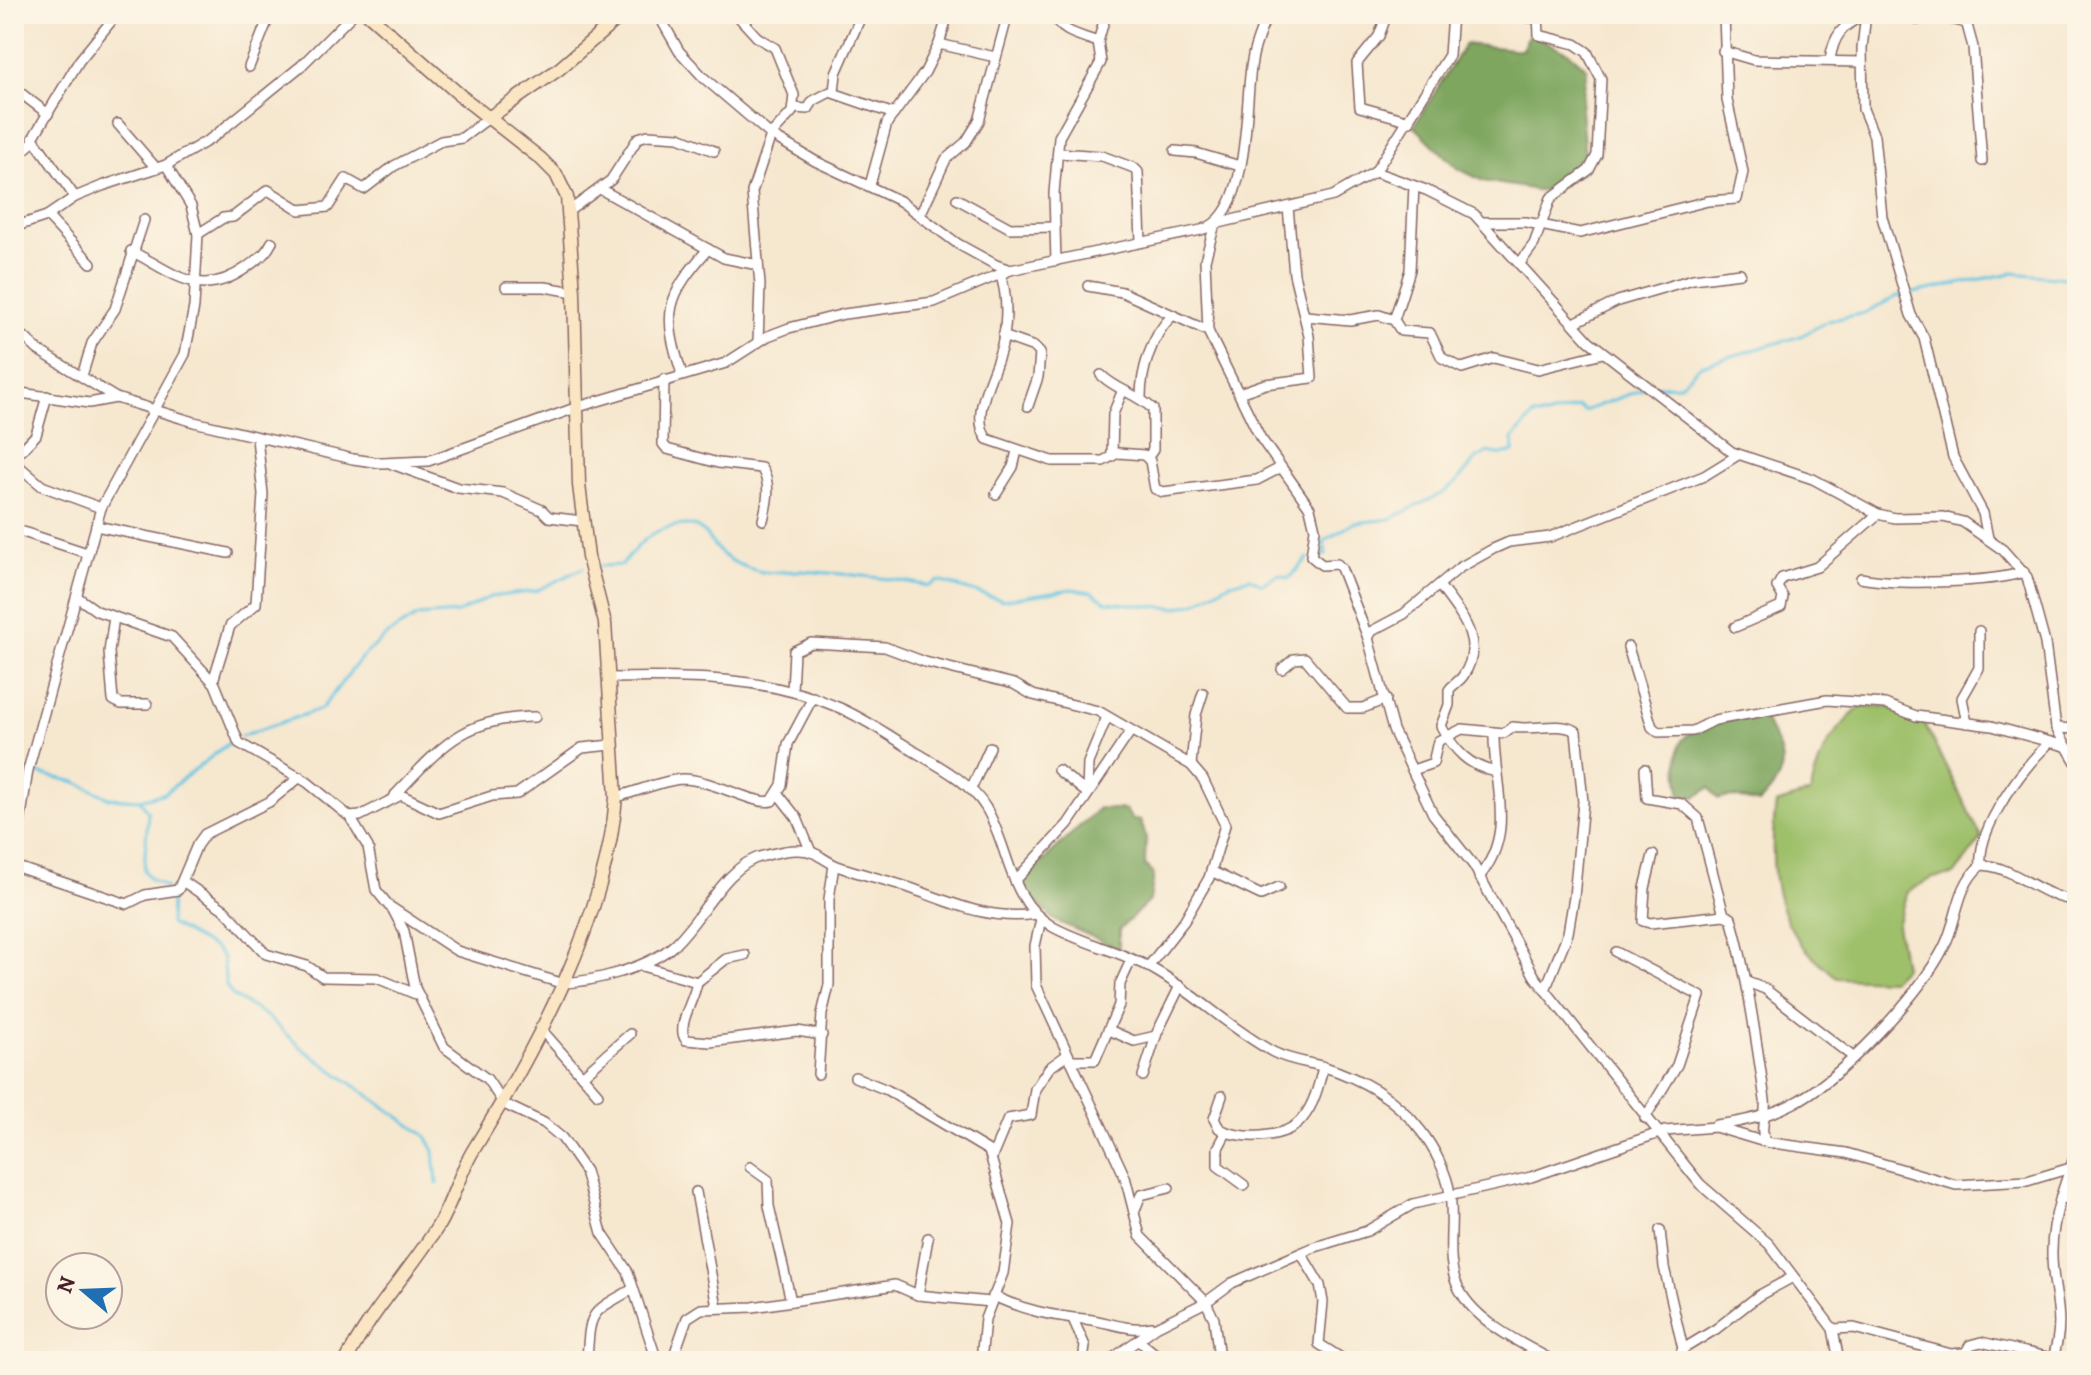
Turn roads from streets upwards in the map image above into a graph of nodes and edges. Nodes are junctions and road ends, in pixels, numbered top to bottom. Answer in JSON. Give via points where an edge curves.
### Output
{"nodes":[{"id":1,"x":117,"y":14,"type":"edge"},
{"id":2,"x":270,"y":14,"type":"edge"},
{"id":3,"x":353,"y":14,"type":"edge"},
{"id":4,"x":368,"y":14,"type":"edge"},
{"id":5,"x":623,"y":14,"type":"edge"},
{"id":6,"x":658,"y":14,"type":"edge"},
{"id":7,"x":736,"y":14,"type":"edge"},
{"id":8,"x":862,"y":14,"type":"edge"},
{"id":9,"x":948,"y":14,"type":"edge"},
{"id":10,"x":1008,"y":14,"type":"edge"},
{"id":11,"x":1053,"y":14,"type":"edge"},
{"id":12,"x":1106,"y":14,"type":"edge"},
{"id":13,"x":1267,"y":14,"type":"edge"},
{"id":14,"x":1388,"y":14,"type":"edge"},
{"id":15,"x":1482,"y":14,"type":"edge"},
{"id":16,"x":1555,"y":14,"type":"edge"},
{"id":17,"x":1724,"y":14,"type":"edge"},
{"id":18,"x":1866,"y":14,"type":"edge"},
{"id":19,"x":1454,"y":15,"type":"edge"},
{"id":20,"x":1537,"y":16,"type":"edge"},
{"id":21,"x":1966,"y":19,"type":"edge"},
{"id":22,"x":1917,"y":20,"type":"dead end"},
{"id":23,"x":1098,"y":42,"type":"junction"},
{"id":24,"x":939,"y":44,"type":"junction"},
{"id":25,"x":1723,"y":51,"type":"junction"},
{"id":26,"x":995,"y":57,"type":"junction"},
{"id":27,"x":1830,"y":60,"type":"junction"},
{"id":28,"x":1862,"y":62,"type":"junction"},
{"id":29,"x":249,"y":67,"type":"dead end"},
{"id":30,"x":14,"y":88,"type":"edge"},
{"id":31,"x":834,"y":92,"type":"junction"},
{"id":32,"x":793,"y":108,"type":"junction"},
{"id":33,"x":48,"y":114,"type":"junction"},
{"id":34,"x":894,"y":114,"type":"junction"},
{"id":35,"x":490,"y":117,"type":"junction"},
{"id":36,"x":1410,"y":121,"type":"junction"},
{"id":37,"x":118,"y":124,"type":"dead end"},
{"id":38,"x":771,"y":135,"type":"junction"},
{"id":39,"x":33,"y":142,"type":"junction"},
{"id":40,"x":714,"y":151,"type":"dead end"},
{"id":41,"x":1175,"y":151,"type":"dead end"},
{"id":42,"x":1059,"y":153,"type":"junction"},
{"id":43,"x":14,"y":158,"type":"edge"},
{"id":44,"x":1982,"y":161,"type":"dead end"},
{"id":45,"x":1240,"y":166,"type":"junction"},
{"id":46,"x":161,"y":167,"type":"junction"},
{"id":47,"x":1375,"y":172,"type":"junction"},
{"id":48,"x":870,"y":185,"type":"junction"},
{"id":49,"x":1414,"y":186,"type":"junction"},
{"id":50,"x":602,"y":190,"type":"junction"},
{"id":51,"x":75,"y":197,"type":"junction"},
{"id":52,"x":957,"y":199,"type":"dead end"},
{"id":53,"x":1288,"y":207,"type":"junction"},
{"id":54,"x":569,"y":211,"type":"junction"},
{"id":55,"x":920,"y":215,"type":"junction"},
{"id":56,"x":47,"y":216,"type":"junction"},
{"id":57,"x":144,"y":220,"type":"dead end"},
{"id":58,"x":1484,"y":222,"type":"junction"},
{"id":59,"x":1215,"y":224,"type":"junction"},
{"id":60,"x":14,"y":227,"type":"edge"},
{"id":61,"x":1055,"y":227,"type":"junction"},
{"id":62,"x":1540,"y":227,"type":"junction"},
{"id":63,"x":198,"y":234,"type":"junction"},
{"id":64,"x":1141,"y":241,"type":"junction"},
{"id":65,"x":272,"y":242,"type":"dead end"},
{"id":66,"x":708,"y":249,"type":"junction"},
{"id":67,"x":131,"y":251,"type":"junction"},
{"id":68,"x":1056,"y":261,"type":"junction"},
{"id":69,"x":91,"y":263,"type":"dead end"},
{"id":70,"x":1520,"y":263,"type":"junction"},
{"id":71,"x":758,"y":265,"type":"junction"},
{"id":72,"x":1005,"y":272,"type":"junction"},
{"id":73,"x":1740,"y":273,"type":"dead end"},
{"id":74,"x":196,"y":284,"type":"junction"},
{"id":75,"x":1088,"y":286,"type":"dead end"},
{"id":76,"x":506,"y":287,"type":"dead end"},
{"id":77,"x":574,"y":292,"type":"junction"},
{"id":78,"x":1306,"y":316,"type":"junction"},
{"id":79,"x":1171,"y":317,"type":"junction"},
{"id":80,"x":14,"y":320,"type":"edge"},
{"id":81,"x":1394,"y":320,"type":"junction"},
{"id":82,"x":1574,"y":323,"type":"junction"},
{"id":83,"x":1208,"y":331,"type":"junction"},
{"id":84,"x":1003,"y":336,"type":"junction"},
{"id":85,"x":758,"y":342,"type":"junction"},
{"id":86,"x":1603,"y":353,"type":"junction"},
{"id":87,"x":682,"y":374,"type":"junction"},
{"id":88,"x":1101,"y":375,"type":"dead end"},
{"id":89,"x":82,"y":376,"type":"junction"},
{"id":90,"x":664,"y":379,"type":"junction"},
{"id":91,"x":14,"y":392,"type":"edge"},
{"id":92,"x":1122,"y":392,"type":"junction"},
{"id":93,"x":1239,"y":393,"type":"junction"},
{"id":94,"x":47,"y":396,"type":"junction"},
{"id":95,"x":1141,"y":397,"type":"junction"},
{"id":96,"x":116,"y":398,"type":"junction"},
{"id":97,"x":1028,"y":406,"type":"dead end"},
{"id":98,"x":578,"y":407,"type":"junction"},
{"id":99,"x":153,"y":410,"type":"junction"},
{"id":100,"x":257,"y":438,"type":"junction"},
{"id":101,"x":1017,"y":451,"type":"junction"},
{"id":102,"x":1112,"y":455,"type":"junction"},
{"id":103,"x":1738,"y":455,"type":"junction"},
{"id":104,"x":1148,"y":457,"type":"junction"},
{"id":105,"x":14,"y":460,"type":"edge"},
{"id":106,"x":389,"y":462,"type":"junction"},
{"id":107,"x":1280,"y":468,"type":"junction"},
{"id":108,"x":996,"y":494,"type":"dead end"},
{"id":109,"x":101,"y":508,"type":"junction"},
{"id":110,"x":1878,"y":514,"type":"junction"},
{"id":111,"x":763,"y":520,"type":"dead end"},
{"id":112,"x":582,"y":521,"type":"junction"},
{"id":113,"x":96,"y":526,"type":"junction"},
{"id":114,"x":16,"y":532,"type":"edge"},
{"id":115,"x":1988,"y":538,"type":"junction"},
{"id":116,"x":87,"y":553,"type":"junction"},
{"id":117,"x":228,"y":553,"type":"dead end"},
{"id":118,"x":2024,"y":572,"type":"junction"},
{"id":119,"x":1861,"y":578,"type":"dead end"},
{"id":120,"x":1439,"y":585,"type":"junction"},
{"id":121,"x":77,"y":597,"type":"junction"},
{"id":122,"x":114,"y":617,"type":"junction"},
{"id":123,"x":1735,"y":627,"type":"dead end"},
{"id":124,"x":1979,"y":631,"type":"dead end"},
{"id":125,"x":1368,"y":638,"type":"junction"},
{"id":126,"x":1628,"y":647,"type":"dead end"},
{"id":127,"x":1282,"y":669,"type":"dead end"},
{"id":128,"x":609,"y":678,"type":"junction"},
{"id":129,"x":213,"y":681,"type":"junction"},
{"id":130,"x":792,"y":691,"type":"junction"},
{"id":131,"x":1203,"y":693,"type":"dead end"},
{"id":132,"x":813,"y":697,"type":"junction"},
{"id":133,"x":1386,"y":699,"type":"junction"},
{"id":134,"x":147,"y":704,"type":"dead end"},
{"id":135,"x":535,"y":717,"type":"dead end"},
{"id":136,"x":1107,"y":717,"type":"junction"},
{"id":137,"x":1967,"y":723,"type":"junction"},
{"id":138,"x":2056,"y":728,"type":"junction"},
{"id":139,"x":2077,"y":729,"type":"edge"},
{"id":140,"x":1130,"y":732,"type":"junction"},
{"id":141,"x":1494,"y":733,"type":"junction"},
{"id":142,"x":1446,"y":735,"type":"junction"},
{"id":143,"x":2049,"y":743,"type":"junction"},
{"id":144,"x":611,"y":745,"type":"junction"},
{"id":145,"x":2065,"y":746,"type":"junction"},
{"id":146,"x":990,"y":747,"type":"dead end"},
{"id":147,"x":2077,"y":764,"type":"edge"},
{"id":148,"x":1191,"y":765,"type":"junction"},
{"id":149,"x":1645,"y":769,"type":"dead end"},
{"id":150,"x":1058,"y":770,"type":"dead end"},
{"id":151,"x":1413,"y":770,"type":"junction"},
{"id":152,"x":1496,"y":772,"type":"junction"},
{"id":153,"x":300,"y":777,"type":"junction"},
{"id":154,"x":968,"y":787,"type":"junction"},
{"id":155,"x":1087,"y":793,"type":"junction"},
{"id":156,"x":779,"y":795,"type":"junction"},
{"id":157,"x":394,"y":796,"type":"junction"},
{"id":158,"x":616,"y":797,"type":"junction"},
{"id":159,"x":350,"y":817,"type":"junction"},
{"id":160,"x":18,"y":824,"type":"edge"},
{"id":161,"x":811,"y":852,"type":"junction"},
{"id":162,"x":1653,"y":855,"type":"dead end"},
{"id":163,"x":14,"y":864,"type":"edge"},
{"id":164,"x":834,"y":865,"type":"junction"},
{"id":165,"x":1981,"y":865,"type":"junction"},
{"id":166,"x":1211,"y":871,"type":"junction"},
{"id":167,"x":1479,"y":877,"type":"junction"},
{"id":168,"x":1015,"y":881,"type":"junction"},
{"id":169,"x":184,"y":882,"type":"junction"},
{"id":170,"x":1279,"y":887,"type":"dead end"},
{"id":171,"x":2077,"y":900,"type":"edge"},
{"id":172,"x":389,"y":906,"type":"junction"},
{"id":173,"x":1724,"y":915,"type":"junction"},
{"id":174,"x":1038,"y":917,"type":"junction"},
{"id":175,"x":1616,"y":952,"type":"dead end"},
{"id":176,"x":745,"y":955,"type":"dead end"},
{"id":177,"x":1131,"y":960,"type":"junction"},
{"id":178,"x":642,"y":966,"type":"junction"},
{"id":179,"x":1148,"y":967,"type":"junction"},
{"id":180,"x":697,"y":982,"type":"junction"},
{"id":181,"x":1747,"y":982,"type":"junction"},
{"id":182,"x":561,"y":983,"type":"junction"},
{"id":183,"x":1180,"y":986,"type":"junction"},
{"id":184,"x":1545,"y":990,"type":"junction"},
{"id":185,"x":418,"y":995,"type":"junction"},
{"id":186,"x":540,"y":1028,"type":"junction"},
{"id":187,"x":1109,"y":1030,"type":"junction"},
{"id":188,"x":630,"y":1034,"type":"dead end"},
{"id":189,"x":822,"y":1035,"type":"junction"},
{"id":190,"x":1156,"y":1036,"type":"junction"},
{"id":191,"x":1853,"y":1057,"type":"junction"},
{"id":192,"x":1068,"y":1058,"type":"junction"},
{"id":193,"x":1323,"y":1067,"type":"junction"},
{"id":194,"x":818,"y":1074,"type":"dead end"},
{"id":195,"x":582,"y":1076,"type":"junction"},
{"id":196,"x":1143,"y":1076,"type":"dead end"},
{"id":197,"x":855,"y":1077,"type":"dead end"},
{"id":198,"x":598,"y":1094,"type":"dead end"},
{"id":199,"x":1222,"y":1096,"type":"dead end"},
{"id":200,"x":504,"y":1104,"type":"junction"},
{"id":201,"x":1765,"y":1115,"type":"junction"},
{"id":202,"x":1645,"y":1118,"type":"junction"},
{"id":203,"x":1705,"y":1126,"type":"junction"},
{"id":204,"x":1226,"y":1133,"type":"junction"},
{"id":205,"x":1657,"y":1134,"type":"junction"},
{"id":206,"x":1765,"y":1142,"type":"junction"},
{"id":207,"x":2077,"y":1150,"type":"edge"},
{"id":208,"x":992,"y":1157,"type":"junction"},
{"id":209,"x":750,"y":1167,"type":"dead end"},
{"id":210,"x":2073,"y":1168,"type":"edge"},
{"id":211,"x":1244,"y":1185,"type":"dead end"},
{"id":212,"x":1169,"y":1188,"type":"dead end"},
{"id":213,"x":696,"y":1192,"type":"dead end"},
{"id":214,"x":1450,"y":1193,"type":"junction"},
{"id":215,"x":2061,"y":1196,"type":"junction"},
{"id":216,"x":2077,"y":1204,"type":"edge"},
{"id":217,"x":1133,"y":1215,"type":"junction"},
{"id":218,"x":1660,"y":1230,"type":"dead end"},
{"id":219,"x":928,"y":1238,"type":"dead end"},
{"id":220,"x":1301,"y":1253,"type":"junction"},
{"id":221,"x":1793,"y":1277,"type":"junction"},
{"id":222,"x":633,"y":1289,"type":"junction"},
{"id":223,"x":918,"y":1295,"type":"junction"},
{"id":224,"x":991,"y":1299,"type":"junction"},
{"id":225,"x":791,"y":1301,"type":"junction"},
{"id":226,"x":1206,"y":1302,"type":"junction"},
{"id":227,"x":717,"y":1307,"type":"junction"},
{"id":228,"x":1073,"y":1319,"type":"junction"},
{"id":229,"x":1156,"y":1327,"type":"junction"},
{"id":230,"x":1833,"y":1329,"type":"junction"},
{"id":231,"x":1138,"y":1340,"type":"junction"},
{"id":232,"x":1683,"y":1349,"type":"junction"},
{"id":233,"x":1962,"y":1357,"type":"edge"},
{"id":234,"x":1219,"y":1358,"type":"dead end"},
{"id":235,"x":2055,"y":1360,"type":"edge"},
{"id":236,"x":346,"y":1361,"type":"edge"},
{"id":237,"x":587,"y":1361,"type":"edge"},
{"id":238,"x":657,"y":1361,"type":"edge"},
{"id":239,"x":672,"y":1361,"type":"edge"},
{"id":240,"x":981,"y":1361,"type":"edge"},
{"id":241,"x":1083,"y":1361,"type":"edge"},
{"id":242,"x":1109,"y":1361,"type":"edge"},
{"id":243,"x":1164,"y":1361,"type":"edge"},
{"id":244,"x":1346,"y":1361,"type":"edge"},
{"id":245,"x":1554,"y":1361,"type":"edge"},
{"id":246,"x":1677,"y":1361,"type":"edge"},
{"id":247,"x":1839,"y":1361,"type":"edge"}],
"edges":[{"from":1,"to":33,"type":"street","via":[[97,35]]},
{"from":2,"to":29,"type":"street"},
{"from":3,"to":46,"type":"street","via":[[301,66],[223,130]]},
{"from":4,"to":35,"type":"street"},
{"from":5,"to":35,"type":"street","via":[[559,69]]},
{"from":6,"to":38,"type":"street","via":[[679,51]]},
{"from":7,"to":32,"type":"street","via":[[775,48],[794,95]]},
{"from":8,"to":31,"type":"street","via":[[836,73]]},
{"from":9,"to":24,"type":"street"},
{"from":10,"to":26,"type":"street"},
{"from":11,"to":23,"type":"street","via":[[1070,33]]},
{"from":12,"to":23,"type":"street"},
{"from":13,"to":45,"type":"street","via":[[1252,58],[1247,144]]},
{"from":14,"to":19,"type":"street"},
{"from":14,"to":36,"type":"street","via":[[1379,36],[1357,63],[1360,107]]},
{"from":15,"to":20,"type":"street"},
{"from":16,"to":20,"type":"street"},
{"from":17,"to":25,"type":"street"},
{"from":18,"to":27,"type":"street","via":[[1833,38]]},
{"from":18,"to":28,"type":"street"},
{"from":19,"to":36,"type":"street","via":[[1449,55]]},
{"from":20,"to":62,"type":"street","via":[[1539,35],[1587,52],[1601,79],[1594,164],[1556,191]]},
{"from":21,"to":22,"type":"street","via":[[1932,15]]},
{"from":21,"to":44,"type":"street"},
{"from":23,"to":42,"type":"street","via":[[1101,62],[1063,128]]},
{"from":24,"to":26,"type":"street"},
{"from":24,"to":34,"type":"street"},
{"from":25,"to":27,"type":"street","via":[[1754,60]]},
{"from":25,"to":62,"type":"street","via":[[1727,100],[1743,172],[1737,199],[1708,201],[1580,233]]},
{"from":26,"to":55,"type":"street","via":[[979,121],[946,159]]},
{"from":27,"to":28,"type":"street"},
{"from":28,"to":115,"type":"street","via":[[1863,109],[1877,149],[1878,203],[1924,338],[1953,457],[1983,513]]},
{"from":30,"to":33,"type":"street"},
{"from":31,"to":32,"type":"street","via":[[805,111]]},
{"from":31,"to":34,"type":"street"},
{"from":32,"to":38,"type":"street"},
{"from":33,"to":39,"type":"street"},
{"from":34,"to":48,"type":"street","via":[[882,135]]},
{"from":35,"to":54,"type":"street","via":[[556,174]]},
{"from":35,"to":63,"type":"street","via":[[462,138],[441,141],[394,166],[364,189],[346,179],[328,207],[300,210],[268,190],[233,217]]},
{"from":36,"to":47,"type":"street"},
{"from":37,"to":46,"type":"street"},
{"from":38,"to":48,"type":"street"},
{"from":38,"to":71,"type":"street","via":[[752,192]]},
{"from":39,"to":43,"type":"street"},
{"from":39,"to":51,"type":"street"},
{"from":40,"to":50,"type":"street","via":[[679,137],[644,136]]},
{"from":41,"to":45,"type":"street"},
{"from":42,"to":61,"type":"street"},
{"from":42,"to":64,"type":"street","via":[[1102,156],[1138,172]]},
{"from":45,"to":59,"type":"street","via":[[1226,210]]},
{"from":46,"to":51,"type":"street"},
{"from":46,"to":63,"type":"street","via":[[191,206]]},
{"from":47,"to":49,"type":"street"},
{"from":47,"to":53,"type":"street","via":[[1345,191]]},
{"from":48,"to":55,"type":"street"},
{"from":49,"to":58,"type":"street"},
{"from":49,"to":81,"type":"street","via":[[1410,270]]},
{"from":50,"to":54,"type":"street"},
{"from":50,"to":66,"type":"street"},
{"from":51,"to":56,"type":"street"},
{"from":52,"to":61,"type":"street","via":[[1010,228]]},
{"from":53,"to":59,"type":"street"},
{"from":53,"to":78,"type":"street","via":[[1294,274]]},
{"from":54,"to":77,"type":"street"},
{"from":55,"to":72,"type":"street"},
{"from":56,"to":60,"type":"street"},
{"from":56,"to":69,"type":"street"},
{"from":57,"to":67,"type":"street"},
{"from":58,"to":62,"type":"street"},
{"from":58,"to":70,"type":"street"},
{"from":59,"to":64,"type":"street"},
{"from":59,"to":83,"type":"street","via":[[1204,268]]},
{"from":61,"to":68,"type":"street"},
{"from":62,"to":70,"type":"street"},
{"from":63,"to":74,"type":"street"},
{"from":64,"to":68,"type":"street"},
{"from":65,"to":74,"type":"street","via":[[265,255],[237,274]]},
{"from":66,"to":71,"type":"street"},
{"from":66,"to":87,"type":"street","via":[[680,282],[671,306]]},
{"from":67,"to":74,"type":"street"},
{"from":67,"to":89,"type":"street","via":[[115,309],[92,343]]},
{"from":68,"to":72,"type":"street"},
{"from":70,"to":82,"type":"street"},
{"from":71,"to":85,"type":"street"},
{"from":72,"to":84,"type":"street"},
{"from":72,"to":85,"type":"street","via":[[934,302],[833,316]]},
{"from":73,"to":82,"type":"street","via":[[1693,279],[1618,301]]},
{"from":74,"to":99,"type":"street","via":[[185,354]]},
{"from":75,"to":79,"type":"street","via":[[1122,292]]},
{"from":76,"to":77,"type":"street"},
{"from":77,"to":98,"type":"street"},
{"from":78,"to":81,"type":"street","via":[[1350,320],[1379,315]]},
{"from":78,"to":93,"type":"street","via":[[1312,378]]},
{"from":79,"to":83,"type":"street"},
{"from":79,"to":95,"type":"street","via":[[1144,370]]},
{"from":80,"to":89,"type":"street","via":[[38,350]]},
{"from":81,"to":86,"type":"street","via":[[1401,331],[1430,333],[1442,358],[1462,368],[1494,358],[1538,369]]},
{"from":82,"to":86,"type":"street"},
{"from":83,"to":93,"type":"street"},
{"from":84,"to":97,"type":"street","via":[[1040,353]]},
{"from":84,"to":101,"type":"street","via":[[984,394],[983,434]]},
{"from":85,"to":87,"type":"street","via":[[726,363]]},
{"from":86,"to":103,"type":"street"},
{"from":87,"to":90,"type":"street"},
{"from":88,"to":92,"type":"street"},
{"from":89,"to":96,"type":"street"},
{"from":90,"to":98,"type":"street"},
{"from":90,"to":111,"type":"street","via":[[663,444],[718,463],[761,468],[766,475]]},
{"from":91,"to":94,"type":"street"},
{"from":92,"to":95,"type":"street"},
{"from":92,"to":102,"type":"street","via":[[1113,414]]},
{"from":93,"to":107,"type":"street"},
{"from":94,"to":96,"type":"street","via":[[89,403]]},
{"from":94,"to":105,"type":"street","via":[[36,435]]},
{"from":95,"to":104,"type":"street","via":[[1155,413]]},
{"from":96,"to":99,"type":"street"},
{"from":98,"to":106,"type":"street","via":[[442,457]]},
{"from":98,"to":112,"type":"street"},
{"from":99,"to":100,"type":"street"},
{"from":99,"to":109,"type":"street"},
{"from":100,"to":106,"type":"street"},
{"from":100,"to":129,"type":"street","via":[[263,494],[256,604],[230,626]]},
{"from":101,"to":102,"type":"street","via":[[1052,461],[1103,461]]},
{"from":101,"to":108,"type":"street"},
{"from":102,"to":104,"type":"street"},
{"from":103,"to":110,"type":"street","via":[[1813,479]]},
{"from":103,"to":120,"type":"street","via":[[1704,476],[1550,537],[1503,544]]},
{"from":104,"to":107,"type":"street","via":[[1155,489],[1163,492],[1257,480]]},
{"from":105,"to":109,"type":"street","via":[[42,486]]},
{"from":106,"to":112,"type":"street","via":[[458,488],[503,493],[549,517]]},
{"from":107,"to":125,"type":"street","via":[[1310,508],[1315,529],[1311,556],[1322,565],[1341,568]]},
{"from":109,"to":113,"type":"street"},
{"from":110,"to":115,"type":"street","via":[[1953,518]]},
{"from":110,"to":123,"type":"street","via":[[1817,567],[1782,578],[1777,587],[1781,607]]},
{"from":112,"to":128,"type":"street","via":[[605,623]]},
{"from":113,"to":116,"type":"street"},
{"from":113,"to":117,"type":"street"},
{"from":114,"to":116,"type":"street"},
{"from":115,"to":118,"type":"street"},
{"from":116,"to":121,"type":"street"},
{"from":118,"to":119,"type":"street","via":[[1979,578]]},
{"from":118,"to":138,"type":"street","via":[[2045,643]]},
{"from":120,"to":125,"type":"street"},
{"from":120,"to":142,"type":"street","via":[[1467,623],[1474,647],[1462,676],[1449,690],[1441,726]]},
{"from":121,"to":122,"type":"street"},
{"from":121,"to":160,"type":"street","via":[[30,760]]},
{"from":122,"to":129,"type":"street","via":[[172,637]]},
{"from":122,"to":134,"type":"street","via":[[109,652],[113,700]]},
{"from":124,"to":137,"type":"street","via":[[1979,668],[1962,698]]},
{"from":125,"to":133,"type":"street"},
{"from":126,"to":137,"type":"street","via":[[1658,732],[1693,731],[1715,720],[1821,700],[1885,704],[1916,716]]},
{"from":127,"to":133,"type":"street","via":[[1305,658],[1347,708]]},
{"from":128,"to":130,"type":"street","via":[[709,678]]},
{"from":128,"to":144,"type":"street"},
{"from":129,"to":153,"type":"street","via":[[239,743]]},
{"from":130,"to":132,"type":"street"},
{"from":130,"to":136,"type":"street","via":[[794,651],[799,646],[876,646],[1014,684],[1033,695]]},
{"from":131,"to":148,"type":"street"},
{"from":132,"to":154,"type":"street","via":[[857,716]]},
{"from":132,"to":156,"type":"street","via":[[784,755]]},
{"from":133,"to":151,"type":"street","via":[[1393,730]]},
{"from":135,"to":157,"type":"street","via":[[502,717],[470,726]]},
{"from":136,"to":140,"type":"street"},
{"from":136,"to":155,"type":"street","via":[[1088,763]]},
{"from":137,"to":143,"type":"street"},
{"from":138,"to":139,"type":"street"},
{"from":138,"to":145,"type":"street"},
{"from":140,"to":148,"type":"street"},
{"from":140,"to":155,"type":"street"},
{"from":141,"to":142,"type":"street","via":[[1462,729]]},
{"from":141,"to":152,"type":"street"},
{"from":141,"to":184,"type":"street","via":[[1512,727],[1576,731],[1583,802],[1574,897],[1568,933]]},
{"from":142,"to":151,"type":"street","via":[[1434,748],[1433,763]]},
{"from":142,"to":152,"type":"street","via":[[1472,764]]},
{"from":143,"to":145,"type":"street"},
{"from":143,"to":165,"type":"street","via":[[2006,794]]},
{"from":144,"to":157,"type":"street","via":[[582,748],[517,794],[492,796],[448,812],[430,811],[407,797]]},
{"from":144,"to":158,"type":"street"},
{"from":145,"to":147,"type":"street"},
{"from":146,"to":154,"type":"street"},
{"from":148,"to":166,"type":"street","via":[[1225,818]]},
{"from":149,"to":173,"type":"street","via":[[1647,798],[1682,804],[1698,818]]},
{"from":150,"to":155,"type":"street"},
{"from":151,"to":167,"type":"street","via":[[1433,814]]},
{"from":152,"to":167,"type":"street","via":[[1502,834]]},
{"from":153,"to":159,"type":"street"},
{"from":153,"to":169,"type":"street","via":[[269,802],[205,834]]},
{"from":154,"to":168,"type":"street","via":[[985,807]]},
{"from":155,"to":168,"type":"street","via":[[1068,824]]},
{"from":156,"to":158,"type":"street","via":[[764,804],[727,787],[684,779]]},
{"from":156,"to":161,"type":"street","via":[[797,818]]},
{"from":157,"to":159,"type":"street"},
{"from":158,"to":182,"type":"street","via":[[591,913]]},
{"from":159,"to":172,"type":"street","via":[[368,847],[376,890]]},
{"from":160,"to":163,"type":"street"},
{"from":161,"to":164,"type":"street"},
{"from":161,"to":178,"type":"street","via":[[751,859],[674,945]]},
{"from":162,"to":173,"type":"street","via":[[1643,921]]},
{"from":163,"to":169,"type":"street","via":[[127,904],[178,890]]},
{"from":164,"to":174,"type":"street","via":[[988,914]]},
{"from":164,"to":189,"type":"street"},
{"from":165,"to":171,"type":"street","via":[[2057,898]]},
{"from":165,"to":191,"type":"street","via":[[1962,890],[1932,968]]},
{"from":166,"to":170,"type":"street","via":[[1261,895]]},
{"from":166,"to":179,"type":"street","via":[[1184,921]]},
{"from":167,"to":184,"type":"street"},
{"from":168,"to":174,"type":"street"},
{"from":169,"to":185,"type":"street","via":[[225,910],[266,954],[307,966],[323,977],[377,978]]},
{"from":172,"to":182,"type":"street","via":[[457,951]]},
{"from":172,"to":185,"type":"street","via":[[404,931]]},
{"from":173,"to":181,"type":"street","via":[[1731,918]]},
{"from":174,"to":177,"type":"street"},
{"from":174,"to":192,"type":"street","via":[[1034,976]]},
{"from":175,"to":202,"type":"street","via":[[1700,996],[1677,1065]]},
{"from":176,"to":180,"type":"street","via":[[726,959]]},
{"from":177,"to":179,"type":"street"},
{"from":177,"to":187,"type":"street"},
{"from":178,"to":180,"type":"street"},
{"from":178,"to":182,"type":"street"},
{"from":179,"to":183,"type":"street"},
{"from":180,"to":189,"type":"street","via":[[682,1026],[686,1040],[797,1031]]},
{"from":181,"to":191,"type":"street","via":[[1765,989]]},
{"from":181,"to":201,"type":"street"},
{"from":182,"to":186,"type":"street"},
{"from":183,"to":190,"type":"street"},
{"from":183,"to":193,"type":"street","via":[[1272,1051]]},
{"from":184,"to":202,"type":"street"},
{"from":185,"to":200,"type":"street","via":[[444,1047],[487,1079]]},
{"from":186,"to":195,"type":"street"},
{"from":186,"to":200,"type":"street"},
{"from":187,"to":190,"type":"street","via":[[1134,1041]]},
{"from":187,"to":192,"type":"street","via":[[1095,1060]]},
{"from":188,"to":195,"type":"street"},
{"from":189,"to":194,"type":"street"},
{"from":190,"to":196,"type":"street"},
{"from":191,"to":201,"type":"street","via":[[1795,1103]]},
{"from":192,"to":208,"type":"street","via":[[1049,1068],[1035,1089],[1031,1115],[1005,1122]]},
{"from":192,"to":217,"type":"street","via":[[1125,1177]]},
{"from":193,"to":204,"type":"street","via":[[1310,1107],[1296,1125],[1258,1135]]},
{"from":193,"to":214,"type":"street","via":[[1378,1089],[1397,1105],[1430,1145]]},
{"from":195,"to":198,"type":"street"},
{"from":197,"to":208,"type":"street","via":[[887,1090]]},
{"from":199,"to":204,"type":"street","via":[[1214,1119]]},
{"from":200,"to":222,"type":"street","via":[[531,1114],[562,1138],[585,1171],[602,1233]]},
{"from":200,"to":236,"type":"street","via":[[475,1147],[438,1226],[362,1329]]},
{"from":201,"to":203,"type":"street"},
{"from":201,"to":206,"type":"street"},
{"from":202,"to":205,"type":"street"},
{"from":203,"to":205,"type":"street"},
{"from":203,"to":206,"type":"street"},
{"from":204,"to":211,"type":"street","via":[[1218,1148],[1218,1166]]},
{"from":205,"to":214,"type":"street","via":[[1531,1177]]},
{"from":205,"to":221,"type":"street","via":[[1700,1184],[1769,1244]]},
{"from":206,"to":210,"type":"street","via":[[1846,1153],[1937,1182],[1969,1186],[2027,1181]]},
{"from":207,"to":210,"type":"street"},
{"from":208,"to":224,"type":"street","via":[[1010,1224],[1003,1273]]},
{"from":209,"to":225,"type":"street","via":[[768,1180]]},
{"from":210,"to":215,"type":"street"},
{"from":212,"to":217,"type":"street","via":[[1141,1195]]},
{"from":213,"to":227,"type":"street"},
{"from":214,"to":220,"type":"street","via":[[1413,1204],[1367,1231]]},
{"from":214,"to":245,"type":"street","via":[[1452,1256],[1462,1295],[1506,1333]]},
{"from":215,"to":216,"type":"street"},
{"from":215,"to":235,"type":"street","via":[[2052,1246],[2061,1307]]},
{"from":217,"to":226,"type":"street","via":[[1140,1236]]},
{"from":218,"to":232,"type":"street"},
{"from":219,"to":223,"type":"street"},
{"from":220,"to":226,"type":"street","via":[[1232,1283]]},
{"from":220,"to":244,"type":"street","via":[[1320,1285],[1319,1344]]},
{"from":221,"to":230,"type":"street"},
{"from":221,"to":232,"type":"street"},
{"from":222,"to":237,"type":"street","via":[[594,1311]]},
{"from":222,"to":238,"type":"street"},
{"from":223,"to":224,"type":"street"},
{"from":223,"to":225,"type":"street","via":[[895,1285]]},
{"from":224,"to":228,"type":"street"},
{"from":224,"to":240,"type":"street"},
{"from":225,"to":227,"type":"street"},
{"from":226,"to":229,"type":"street"},
{"from":226,"to":234,"type":"street"},
{"from":227,"to":239,"type":"street","via":[[687,1318]]},
{"from":228,"to":229,"type":"street","via":[[1127,1329]]},
{"from":228,"to":241,"type":"street","via":[[1085,1346]]},
{"from":229,"to":231,"type":"street"},
{"from":230,"to":233,"type":"street","via":[[1854,1328]]},
{"from":230,"to":247,"type":"street"},
{"from":231,"to":242,"type":"street"},
{"from":231,"to":243,"type":"street"},
{"from":232,"to":246,"type":"street"},
{"from":233,"to":235,"type":"street","via":[[1970,1345],[1981,1342]]}]}
